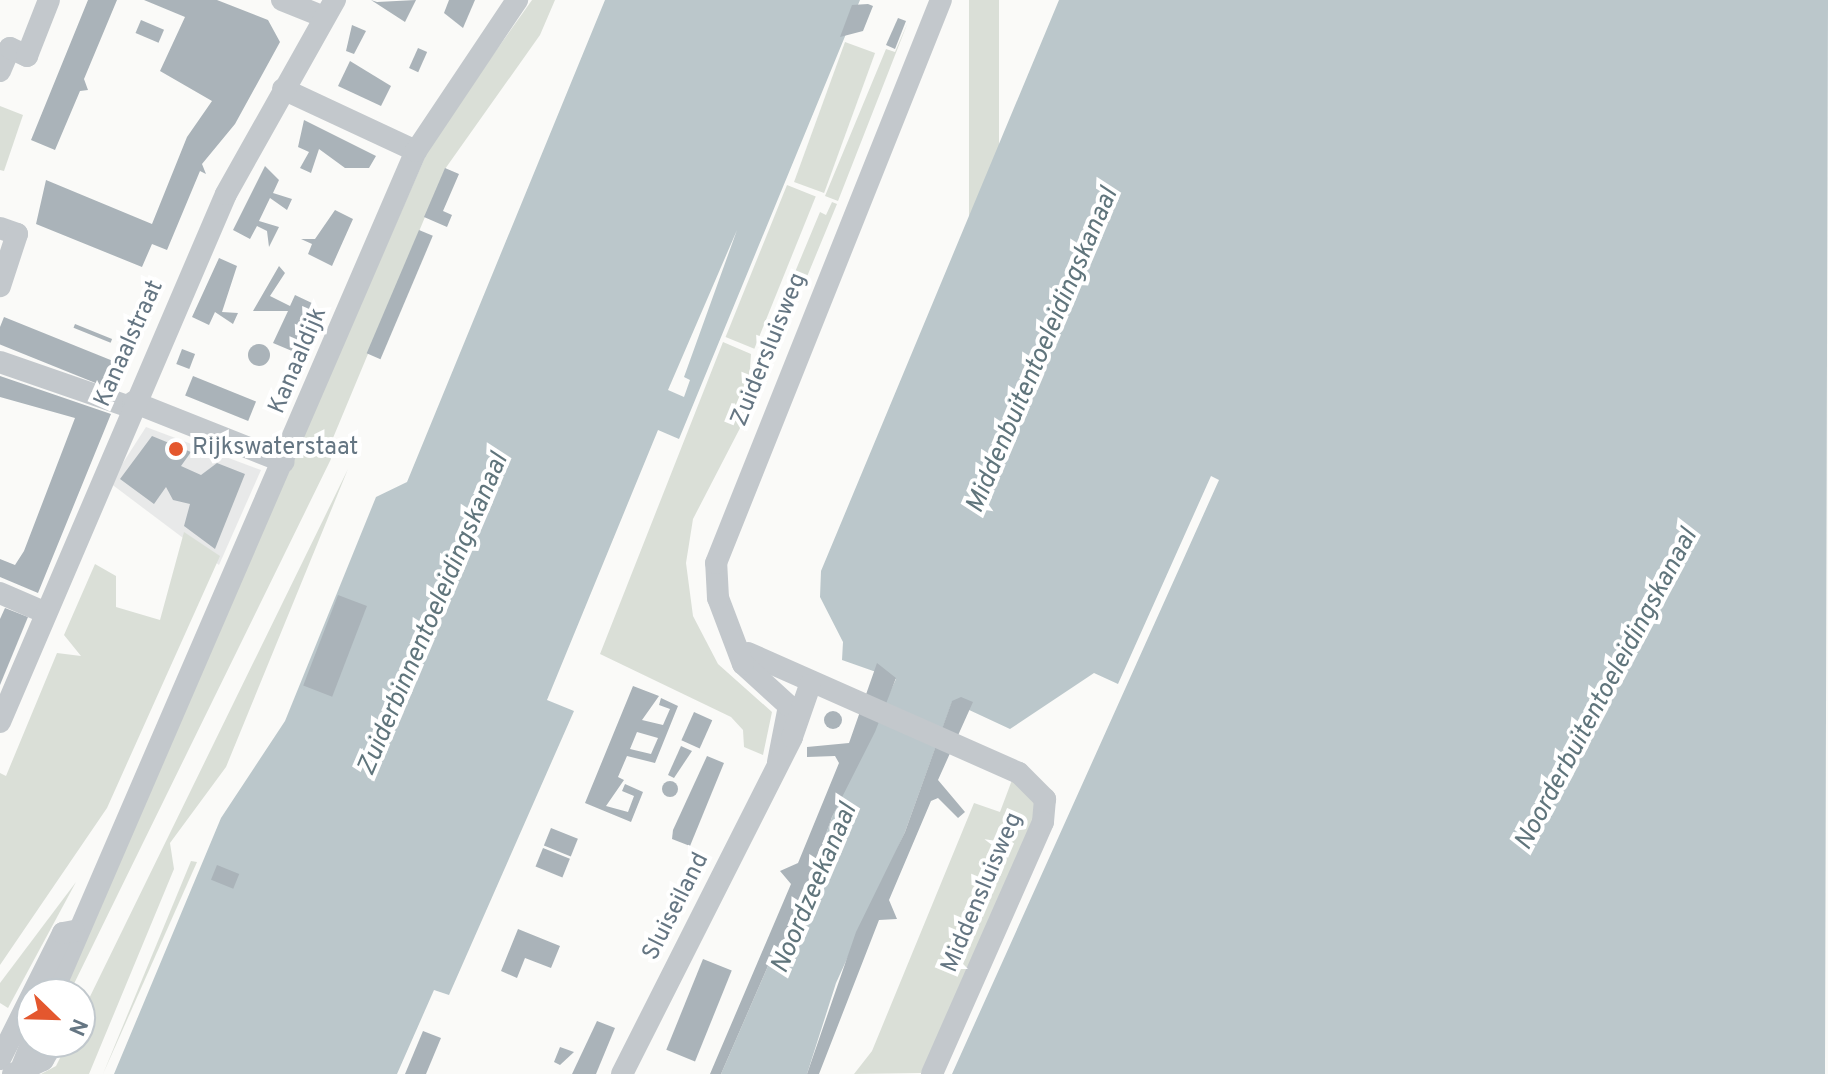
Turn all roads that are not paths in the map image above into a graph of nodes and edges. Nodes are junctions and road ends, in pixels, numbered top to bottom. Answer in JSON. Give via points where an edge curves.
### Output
{"nodes":[{"id":1,"x":49,"y":0,"type":"edge"},
{"id":2,"x":282,"y":0,"type":"edge"},
{"id":3,"x":517,"y":0,"type":"edge"},
{"id":4,"x":941,"y":0,"type":"edge"},
{"id":5,"x":330,"y":9,"type":"edge"},
{"id":6,"x":0,"y":71,"type":"edge"},
{"id":7,"x":283,"y":89,"type":"junction"},
{"id":8,"x":416,"y":151,"type":"junction"},
{"id":9,"x":0,"y":228,"type":"edge"},
{"id":10,"x":0,"y":286,"type":"edge"},
{"id":11,"x":0,"y":362,"type":"edge"},
{"id":12,"x":131,"y":405,"type":"junction"},
{"id":13,"x":284,"y":462,"type":"junction"},
{"id":14,"x":0,"y":593,"type":"edge"},
{"id":15,"x":44,"y":612,"type":"junction"},
{"id":16,"x":734,"y":643,"type":"junction"},
{"id":17,"x":806,"y":683,"type":"junction"},
{"id":18,"x":785,"y":699,"type":"junction"},
{"id":19,"x":0,"y":722,"type":"edge"},
{"id":20,"x":778,"y":762,"type":"junction"},
{"id":21,"x":74,"y":931,"type":"junction"},
{"id":22,"x":58,"y":978,"type":"edge"},
{"id":23,"x":1,"y":1055,"type":"edge"},
{"id":24,"x":44,"y":1058,"type":"edge"},
{"id":25,"x":17,"y":1073,"type":"edge"},
{"id":26,"x":622,"y":1074,"type":"edge"},
{"id":27,"x":932,"y":1074,"type":"edge"}],
"edges":[{"from":1,"to":6,"type":"street","via":[[27,56],[10,48]]},
{"from":2,"to":5,"type":"street"},
{"from":3,"to":8,"type":"street","name":"Kanaaldijk"},
{"from":4,"to":16,"type":"street","name":"Zuidersluisweg","via":[[724,529],[718,598]]},
{"from":5,"to":7,"type":"street","name":"Kanaalstraat"},
{"from":7,"to":8,"type":"street"},
{"from":7,"to":12,"type":"street","name":"Kanaalstraat"},
{"from":8,"to":13,"type":"street","name":"Kanaaldijk"},
{"from":9,"to":10,"type":"street","via":[[17,234]]},
{"from":11,"to":12,"type":"street"},
{"from":12,"to":13,"type":"street"},
{"from":12,"to":15,"type":"street","name":"Kanaalstraat"},
{"from":13,"to":21,"type":"street","name":"Kanaaldijk"},
{"from":14,"to":15,"type":"street"},
{"from":15,"to":19,"type":"street","name":"Kanaalstraat"},
{"from":16,"to":17,"type":"street"},
{"from":16,"to":18,"type":"street","via":[[743,664]]},
{"from":17,"to":18,"type":"street"},
{"from":17,"to":20,"type":"street","name":"Sluiseiland"},
{"from":17,"to":27,"type":"street","name":"Middensluisweg","via":[[1033,781],[1047,810]]},
{"from":18,"to":20,"type":"street","name":"Sluiseiland","via":[[789,726]]},
{"from":20,"to":26,"type":"street","name":"Sluiseiland"},
{"from":21,"to":22,"type":"street","name":"Kanaaldijk"},
{"from":21,"to":23,"type":"street","name":"Kanaaldijk","via":[[63,933]]},
{"from":23,"to":25,"type":"street"},
{"from":24,"to":25,"type":"street"}]}
